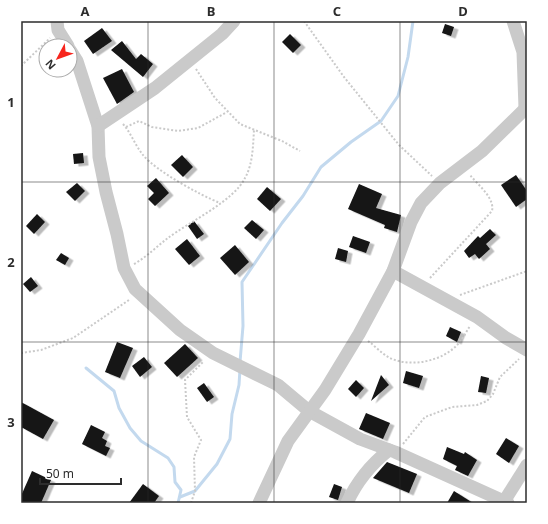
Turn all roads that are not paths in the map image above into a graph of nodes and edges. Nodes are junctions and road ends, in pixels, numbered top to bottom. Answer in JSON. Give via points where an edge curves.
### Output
{"nodes":[{"id":1,"x":234,"y":21,"type":"edge"},
{"id":2,"x":513,"y":21,"type":"edge"},
{"id":3,"x":58,"y":25,"type":"edge"},
{"id":4,"x":64,"y":38,"type":"edge"},
{"id":5,"x":78,"y":64,"type":"edge"},
{"id":6,"x":526,"y":108,"type":"edge"},
{"id":7,"x":98,"y":126,"type":"junction"},
{"id":8,"x":393,"y":271,"type":"junction"},
{"id":9,"x":524,"y":354,"type":"edge"},
{"id":10,"x":309,"y":411,"type":"junction"},
{"id":11,"x":392,"y":451,"type":"junction"},
{"id":12,"x":527,"y":465,"type":"edge"},
{"id":13,"x":505,"y":502,"type":"edge"},
{"id":14,"x":259,"y":503,"type":"edge"},
{"id":15,"x":346,"y":503,"type":"edge"}],
"edges":[{"from":1,"to":7,"type":"street","via":[[222,34],[155,88]]},
{"from":2,"to":6,"type":"street","via":[[523,52]]},
{"from":3,"to":4,"type":"street"},
{"from":5,"to":7,"type":"street"},
{"from":6,"to":8,"type":"street","via":[[482,151],[440,183],[415,212]]},
{"from":7,"to":10,"type":"street","via":[[99,157],[124,268],[135,289],[180,330],[213,353],[278,385]]},
{"from":8,"to":9,"type":"street","via":[[477,317]]},
{"from":8,"to":10,"type":"street","via":[[359,334]]},
{"from":10,"to":11,"type":"street","via":[[360,439]]},
{"from":10,"to":14,"type":"street","via":[[288,441]]},
{"from":11,"to":13,"type":"street"},
{"from":11,"to":15,"type":"street","via":[[371,465],[359,479]]},
{"from":12,"to":13,"type":"street"}]}
